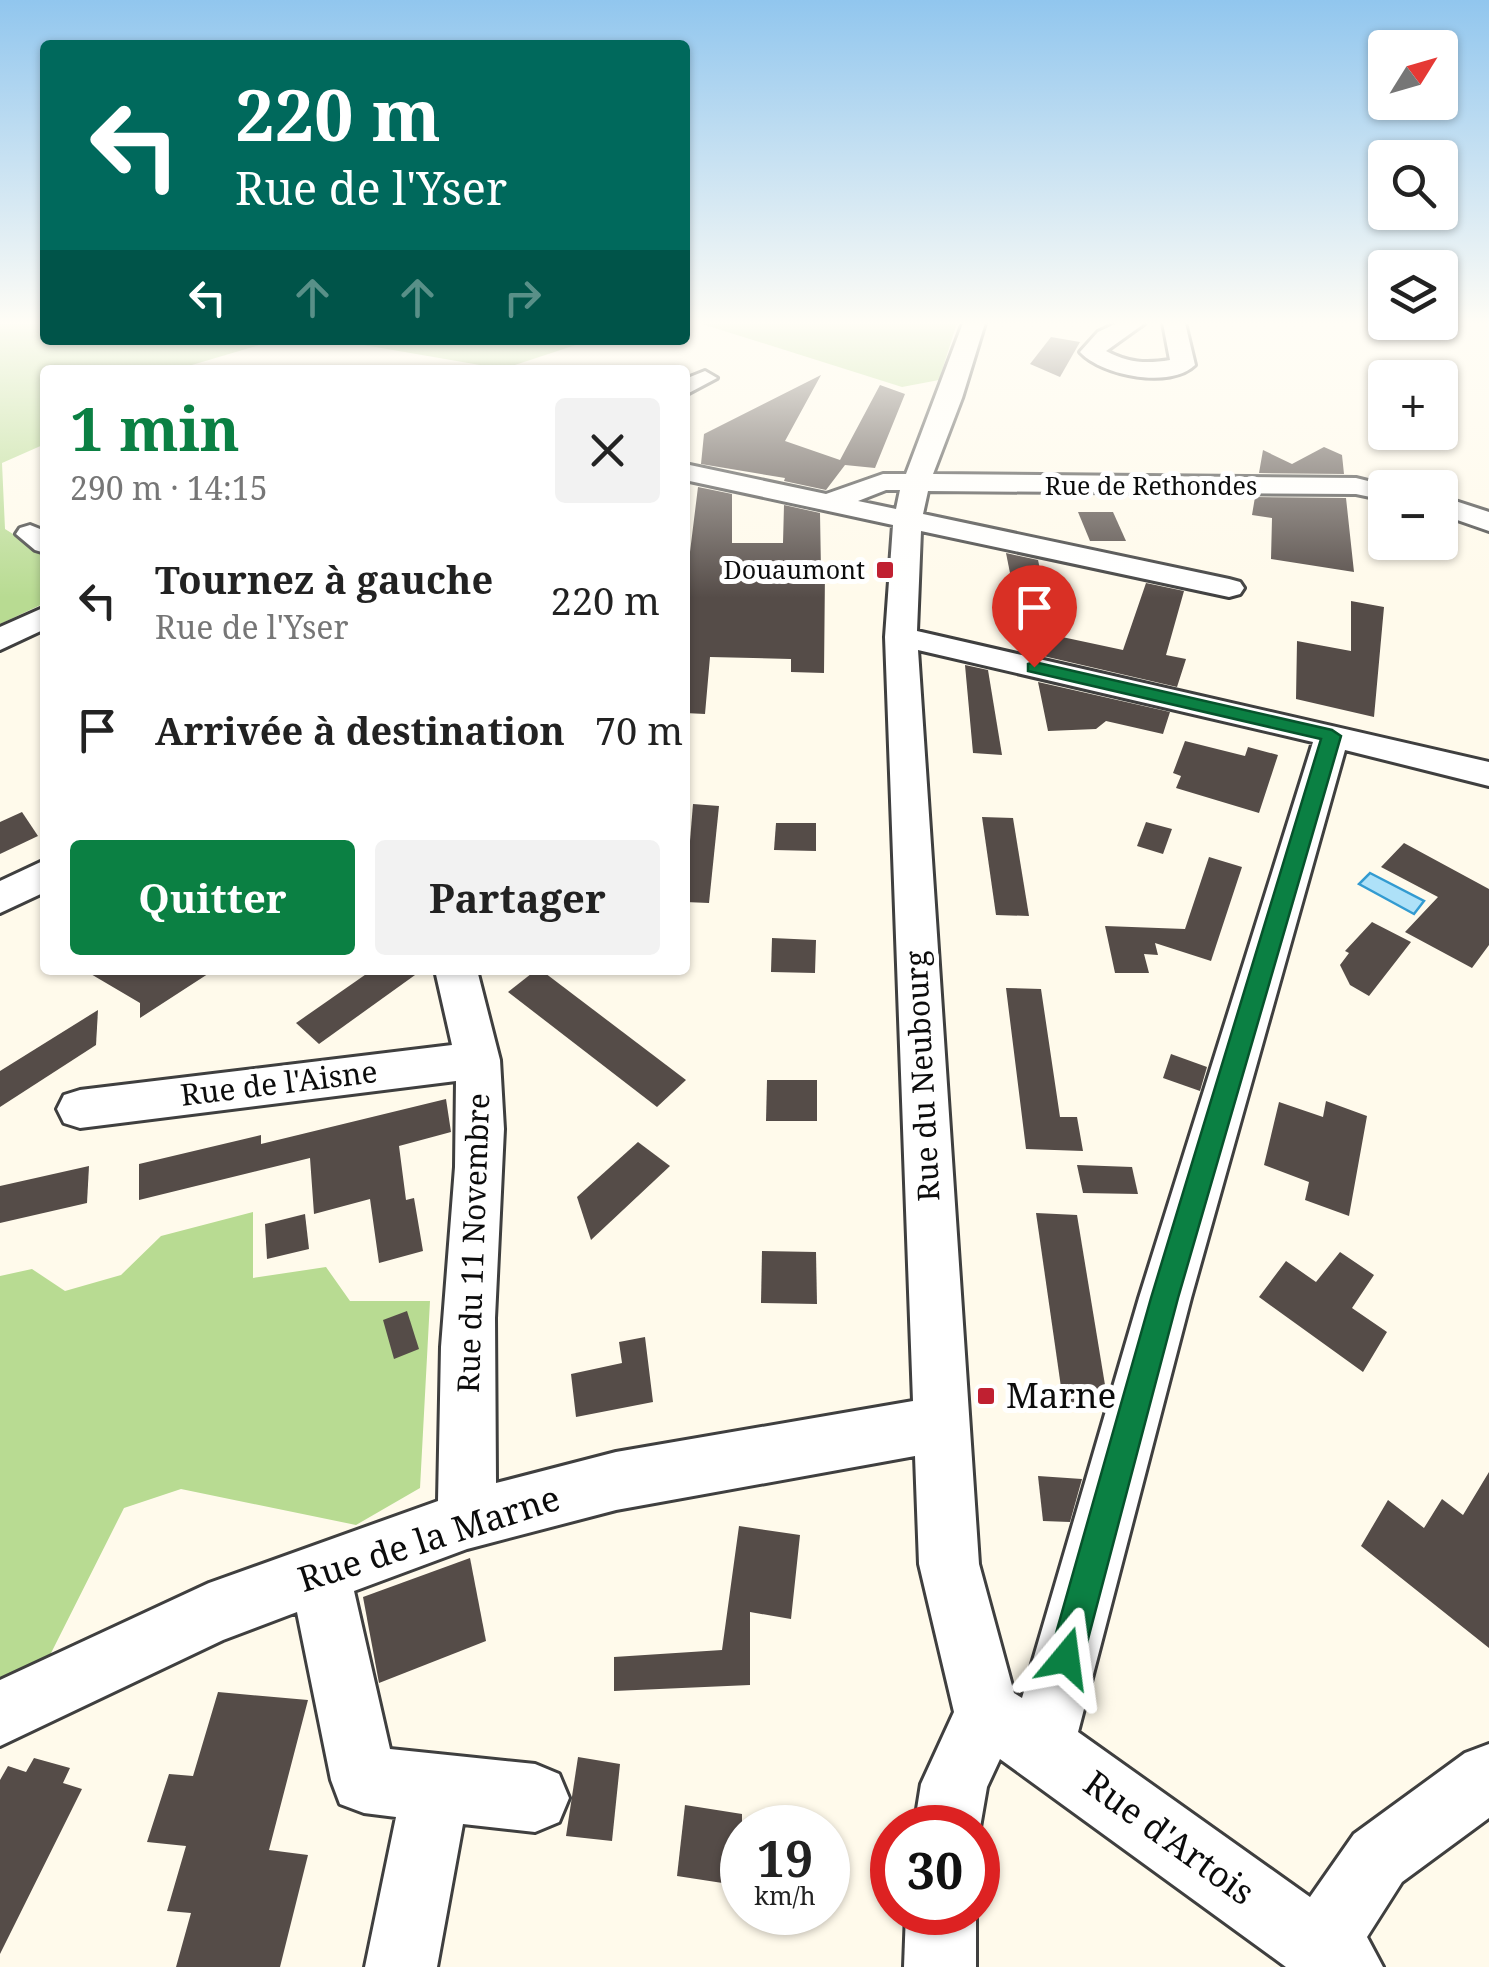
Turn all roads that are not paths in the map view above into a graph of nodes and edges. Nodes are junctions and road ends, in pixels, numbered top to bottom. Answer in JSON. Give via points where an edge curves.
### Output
{"nodes":[{"id":1,"x":944,"y":415,"type":"edge"},
{"id":2,"x":690,"y":473,"type":"edge"},
{"id":3,"x":1368,"y":488,"type":"edge"},
{"id":4,"x":826,"y":502,"type":"junction"},
{"id":5,"x":911,"y":502,"type":"junction"},
{"id":6,"x":1458,"y":511,"type":"edge"},
{"id":7,"x":1489,"y":522,"type":"edge"},
{"id":8,"x":1229,"y":588,"type":"dead end"},
{"id":9,"x":40,"y":619,"type":"edge"},
{"id":10,"x":902,"y":637,"type":"junction"},
{"id":11,"x":0,"y":640,"type":"edge"},
{"id":12,"x":1332,"y":736,"type":"junction"},
{"id":13,"x":1489,"y":774,"type":"edge"},
{"id":14,"x":40,"y":877,"type":"edge"},
{"id":15,"x":0,"y":899,"type":"edge"},
{"id":16,"x":458,"y":975,"type":"edge"},
{"id":17,"x":478,"y":1060,"type":"junction"},
{"id":18,"x":80,"y":1110,"type":"dead end"},
{"id":19,"x":940,"y":1424,"type":"junction"},
{"id":20,"x":467,"y":1520,"type":"junction"},
{"id":21,"x":320,"y":1574,"type":"junction"},
{"id":22,"x":0,"y":1714,"type":"edge"},
{"id":23,"x":1014,"y":1730,"type":"junction"},
{"id":24,"x":1489,"y":1777,"type":"edge"},
{"id":25,"x":436,"y":1788,"type":"junction"},
{"id":26,"x":535,"y":1798,"type":"dead end"},
{"id":27,"x":951,"y":1805,"type":"edge"},
{"id":28,"x":941,"y":1935,"type":"edge"},
{"id":29,"x":1333,"y":1957,"type":"edge"},
{"id":30,"x":401,"y":1967,"type":"edge"},
{"id":31,"x":940,"y":1967,"type":"edge"}],
"edges":[{"from":1,"to":5,"type":"street","name":"Rue du Neubourg"},
{"from":2,"to":4,"type":"street"},
{"from":3,"to":5,"type":"street","name":"Rue de Rethondes"},
{"from":4,"to":5,"type":"street"},
{"from":4,"to":5,"type":"street","via":[[883,482]]},
{"from":5,"to":8,"type":"street"},
{"from":5,"to":10,"type":"street","name":"Rue du Neubourg"},
{"from":6,"to":7,"type":"street"},
{"from":9,"to":11,"type":"street"},
{"from":10,"to":12,"type":"street"},
{"from":10,"to":19,"type":"street","name":"Rue du Neubourg"},
{"from":12,"to":13,"type":"street"},
{"from":12,"to":23,"type":"street","via":[[1164,1298]]},
{"from":14,"to":15,"type":"street"},
{"from":16,"to":17,"type":"street","name":"Rue du 11 Novembre"},
{"from":17,"to":18,"type":"street","name":"Rue de l'Aisne"},
{"from":17,"to":20,"type":"street","name":"Rue du 11 Novembre","via":[[484,1111],[470,1291]]},
{"from":19,"to":20,"type":"street","name":"Rue de la Marne","via":[[616,1480]]},
{"from":19,"to":23,"type":"street","name":"Rue du Neubourg","via":[[948,1564]]},
{"from":20,"to":21,"type":"street","name":"Rue de la Marne"},
{"from":21,"to":22,"type":"street","name":"Rue de la Marne","via":[[209,1614]]},
{"from":21,"to":25,"type":"street","via":[[364,1780]]},
{"from":23,"to":27,"type":"street","via":[[954,1784]]},
{"from":23,"to":29,"type":"street","name":"Rue d'Artois"},
{"from":24,"to":29,"type":"street","via":[[1378,1858]]},
{"from":25,"to":26,"type":"street"},
{"from":25,"to":30,"type":"street"},
{"from":28,"to":31,"type":"street"}]}
